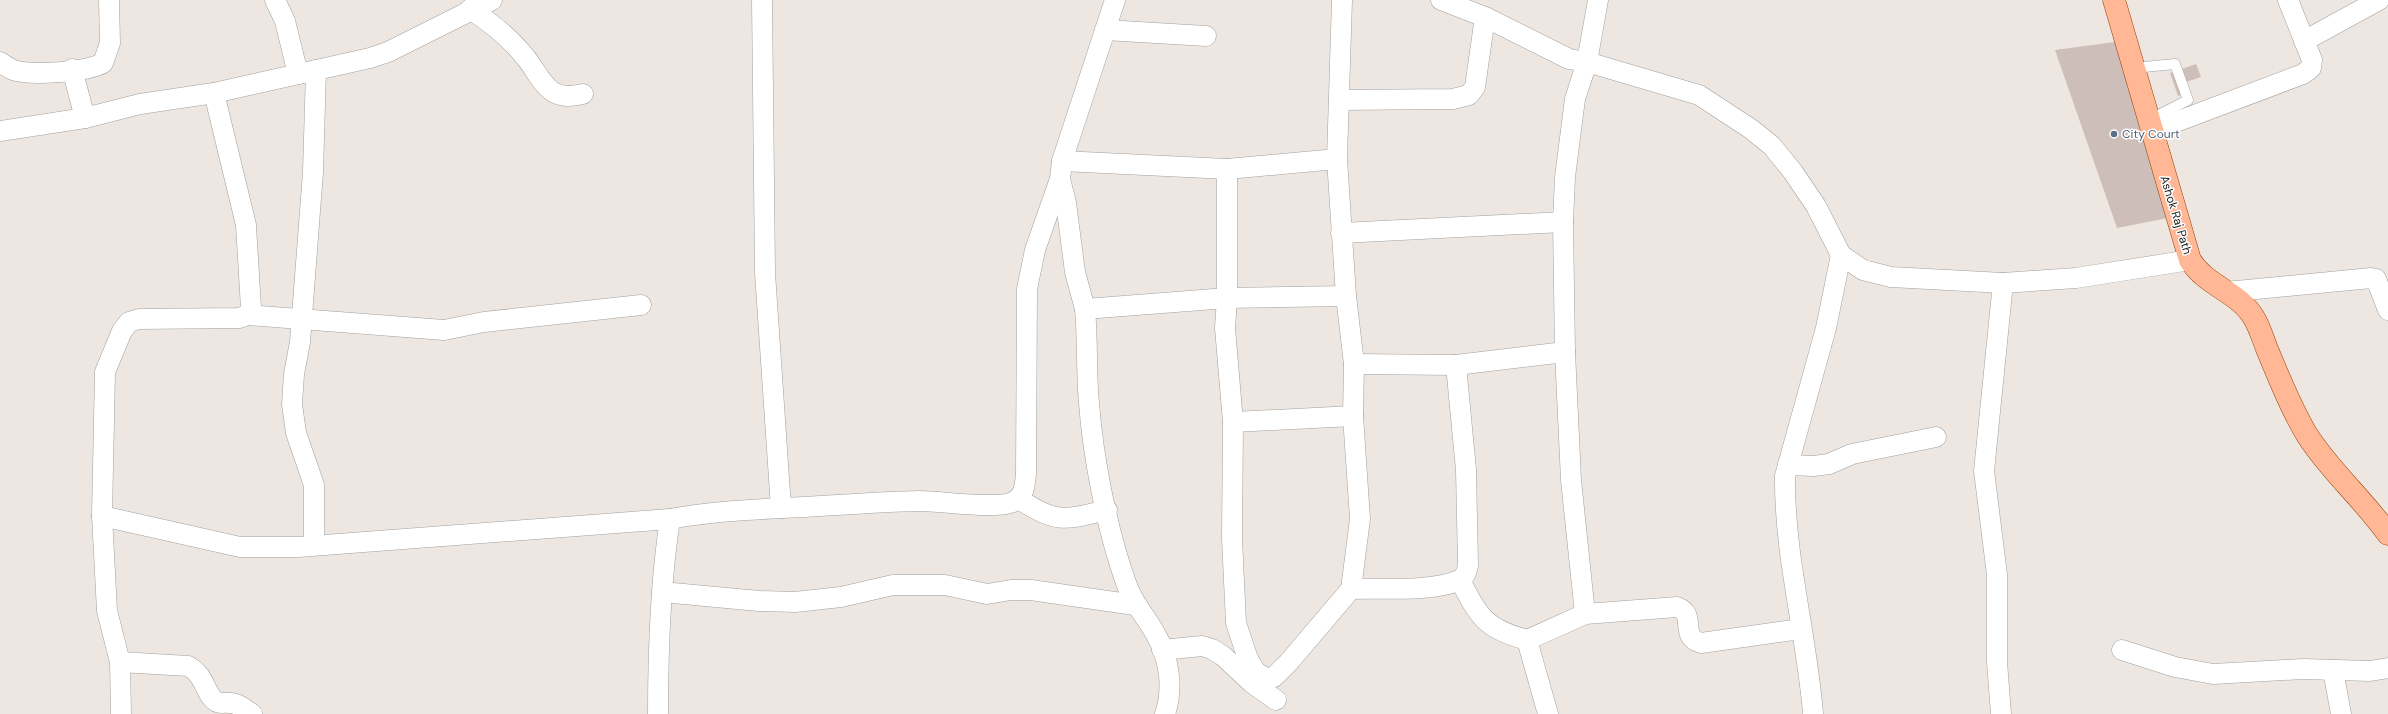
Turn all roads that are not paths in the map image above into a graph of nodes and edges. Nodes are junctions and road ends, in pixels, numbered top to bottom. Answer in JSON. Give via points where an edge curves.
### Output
{"nodes":[{"id":1,"x":110,"y":0,"type":"edge"},
{"id":2,"x":275,"y":0,"type":"edge"},
{"id":3,"x":492,"y":0,"type":"edge"},
{"id":4,"x":762,"y":0,"type":"edge"},
{"id":5,"x":1115,"y":0,"type":"edge"},
{"id":6,"x":1342,"y":0,"type":"edge"},
{"id":7,"x":1442,"y":0,"type":"edge"},
{"id":8,"x":1598,"y":0,"type":"edge"},
{"id":9,"x":2114,"y":0,"type":"edge"},
{"id":10,"x":2288,"y":0,"type":"edge"},
{"id":11,"x":2379,"y":0,"type":"edge"},
{"id":12,"x":470,"y":9,"type":"junction"},
{"id":13,"x":1485,"y":17,"type":"junction"},
{"id":14,"x":1105,"y":30,"type":"junction"},
{"id":15,"x":1206,"y":36,"type":"dead end"},
{"id":16,"x":2304,"y":41,"type":"junction"},
{"id":17,"x":0,"y":62,"type":"edge"},
{"id":18,"x":1587,"y":62,"type":"junction"},
{"id":19,"x":2133,"y":68,"type":"junction"},
{"id":20,"x":72,"y":69,"type":"junction"},
{"id":21,"x":307,"y":72,"type":"junction"},
{"id":22,"x":214,"y":93,"type":"junction"},
{"id":23,"x":583,"y":94,"type":"dead end"},
{"id":24,"x":1339,"y":100,"type":"junction"},
{"id":25,"x":85,"y":118,"type":"junction"},
{"id":26,"x":2150,"y":125,"type":"junction"},
{"id":27,"x":0,"y":131,"type":"edge"},
{"id":28,"x":1337,"y":159,"type":"junction"},
{"id":29,"x":1227,"y":169,"type":"junction"},
{"id":30,"x":1061,"y":170,"type":"junction"},
{"id":31,"x":1563,"y":222,"type":"junction"},
{"id":32,"x":1341,"y":233,"type":"junction"},
{"id":33,"x":1841,"y":255,"type":"junction"},
{"id":34,"x":2190,"y":260,"type":"junction"},
{"id":35,"x":2003,"y":283,"type":"junction"},
{"id":36,"x":2226,"y":292,"type":"junction"},
{"id":37,"x":1346,"y":296,"type":"junction"},
{"id":38,"x":1228,"y":298,"type":"junction"},
{"id":39,"x":641,"y":305,"type":"dead end"},
{"id":40,"x":1085,"y":309,"type":"junction"},
{"id":41,"x":2388,"y":310,"type":"edge"},
{"id":42,"x":248,"y":315,"type":"junction"},
{"id":43,"x":301,"y":319,"type":"junction"},
{"id":44,"x":1565,"y":352,"type":"junction"},
{"id":45,"x":1354,"y":364,"type":"junction"},
{"id":46,"x":1456,"y":365,"type":"junction"},
{"id":47,"x":1353,"y":416,"type":"junction"},
{"id":48,"x":1233,"y":422,"type":"junction"},
{"id":49,"x":1936,"y":437,"type":"dead end"},
{"id":50,"x":1788,"y":464,"type":"junction"},
{"id":51,"x":1019,"y":499,"type":"junction"},
{"id":52,"x":781,"y":508,"type":"junction"},
{"id":53,"x":1107,"y":510,"type":"junction"},
{"id":54,"x":102,"y":516,"type":"junction"},
{"id":55,"x":670,"y":519,"type":"junction"},
{"id":56,"x":2388,"y":534,"type":"edge"},
{"id":57,"x":314,"y":545,"type":"junction"},
{"id":58,"x":1460,"y":580,"type":"junction"},
{"id":59,"x":1351,"y":589,"type":"junction"},
{"id":60,"x":662,"y":592,"type":"junction"},
{"id":61,"x":1135,"y":605,"type":"junction"},
{"id":62,"x":1585,"y":614,"type":"junction"},
{"id":63,"x":1801,"y":629,"type":"junction"},
{"id":64,"x":1527,"y":640,"type":"junction"},
{"id":65,"x":1162,"y":650,"type":"junction"},
{"id":66,"x":2122,"y":650,"type":"dead end"},
{"id":67,"x":120,"y":662,"type":"junction"},
{"id":68,"x":2388,"y":668,"type":"edge"},
{"id":69,"x":2333,"y":670,"type":"junction"},
{"id":70,"x":1266,"y":678,"type":"junction"},
{"id":71,"x":1279,"y":707,"type":"edge"},
{"id":72,"x":121,"y":714,"type":"edge"},
{"id":73,"x":252,"y":714,"type":"edge"},
{"id":74,"x":658,"y":714,"type":"edge"},
{"id":75,"x":1165,"y":714,"type":"edge"},
{"id":76,"x":1548,"y":714,"type":"edge"},
{"id":77,"x":1813,"y":714,"type":"edge"},
{"id":78,"x":2001,"y":714,"type":"edge"},
{"id":79,"x":2341,"y":714,"type":"edge"}],
"edges":[{"from":1,"to":20,"type":"street","via":[[110,43],[103,63],[95,67]]},
{"from":2,"to":21,"type":"street"},
{"from":3,"to":12,"type":"street"},
{"from":4,"to":52,"type":"street","via":[[765,272]]},
{"from":5,"to":14,"type":"street"},
{"from":6,"to":24,"type":"street"},
{"from":7,"to":13,"type":"street"},
{"from":8,"to":18,"type":"street"},
{"from":9,"to":19,"type":"main road","name":"Ashok Raj Path"},
{"from":10,"to":16,"type":"street"},
{"from":11,"to":16,"type":"street"},
{"from":12,"to":21,"type":"street","via":[[388,52]]},
{"from":12,"to":23,"type":"street","via":[[486,20],[526,58],[553,92],[565,97]]},
{"from":13,"to":18,"type":"street","via":[[1569,59]]},
{"from":13,"to":24,"type":"street","via":[[1475,87],[1469,95],[1453,99]]},
{"from":14,"to":15,"type":"street"},
{"from":14,"to":30,"type":"street"},
{"from":16,"to":26,"type":"street","via":[[2312,60],[2311,68],[2302,74]]},
{"from":17,"to":20,"type":"street","via":[[14,70],[26,72]]},
{"from":18,"to":31,"type":"street","via":[[1575,99],[1565,177]]},
{"from":18,"to":33,"type":"street","via":[[1699,95],[1750,128],[1772,146],[1793,172],[1816,206]]},
{"from":19,"to":26,"type":"main road","name":"Ashok Raj Path"},
{"from":19,"to":26,"type":"lane","via":[[2174,64],[2188,100]]},
{"from":20,"to":25,"type":"street"},
{"from":21,"to":22,"type":"street"},
{"from":21,"to":43,"type":"street","via":[[313,172]]},
{"from":22,"to":25,"type":"street","via":[[140,104]]},
{"from":22,"to":42,"type":"street","via":[[246,225],[251,292],[251,308]]},
{"from":24,"to":28,"type":"street"},
{"from":25,"to":27,"type":"street"},
{"from":26,"to":34,"type":"main road","name":"Ashok Raj Path"},
{"from":28,"to":29,"type":"street"},
{"from":28,"to":32,"type":"street"},
{"from":29,"to":30,"type":"street"},
{"from":29,"to":38,"type":"street"},
{"from":30,"to":40,"type":"street","via":[[1075,272]]},
{"from":30,"to":51,"type":"street","via":[[1029,275],[1026,474],[1025,488]]},
{"from":31,"to":32,"type":"street"},
{"from":31,"to":44,"type":"street"},
{"from":32,"to":37,"type":"street"},
{"from":33,"to":35,"type":"street","via":[[1863,270],[1891,277]]},
{"from":33,"to":50,"type":"street","via":[[1826,328]]},
{"from":34,"to":35,"type":"street","via":[[2076,278]]},
{"from":34,"to":36,"type":"main road","name":"Ashok Raj Path","via":[[2209,282]]},
{"from":35,"to":78,"type":"street","via":[[1984,471],[1997,575]]},
{"from":36,"to":41,"type":"street","via":[[2372,278],[2379,283]]},
{"from":36,"to":56,"type":"main road","name":"Ashok Raj Path","via":[[2245,306],[2254,318],[2286,394],[2307,434],[2325,460]]},
{"from":37,"to":38,"type":"street"},
{"from":37,"to":45,"type":"street"},
{"from":38,"to":40,"type":"street"},
{"from":38,"to":48,"type":"street","via":[[1225,328]]},
{"from":39,"to":43,"type":"street","via":[[484,322],[444,330]]},
{"from":40,"to":53,"type":"street","via":[[1091,424]]},
{"from":42,"to":43,"type":"street"},
{"from":42,"to":54,"type":"street","via":[[239,318],[139,319],[128,322],[105,372]]},
{"from":43,"to":57,"type":"street","via":[[292,404],[296,433],[314,485]]},
{"from":44,"to":46,"type":"street"},
{"from":44,"to":62,"type":"street","via":[[1571,480]]},
{"from":45,"to":46,"type":"street"},
{"from":45,"to":47,"type":"street"},
{"from":46,"to":58,"type":"street","via":[[1466,470],[1468,565],[1466,574]]},
{"from":47,"to":48,"type":"street"},
{"from":47,"to":59,"type":"street","via":[[1360,519]]},
{"from":48,"to":70,"type":"street","via":[[1232,538],[1236,623],[1248,659],[1256,672]]},
{"from":49,"to":50,"type":"street","via":[[1852,454],[1829,464]]},
{"from":50,"to":63,"type":"street","via":[[1785,476],[1785,501]]},
{"from":51,"to":52,"type":"street","via":[[1010,503],[989,505],[934,501]]},
{"from":51,"to":53,"type":"street","via":[[1041,513],[1060,519]]},
{"from":52,"to":55,"type":"street","via":[[709,512]]},
{"from":53,"to":61,"type":"street","via":[[1117,555]]},
{"from":54,"to":57,"type":"street","via":[[251,548]]},
{"from":54,"to":67,"type":"street","via":[[106,611]]},
{"from":55,"to":57,"type":"street"},
{"from":55,"to":60,"type":"street","via":[[664,555]]},
{"from":58,"to":59,"type":"street","via":[[1443,586]]},
{"from":58,"to":64,"type":"street","via":[[1478,615],[1507,635]]},
{"from":59,"to":70,"type":"street","via":[[1288,663],[1274,676]]},
{"from":60,"to":61,"type":"street","via":[[759,602],[795,602],[841,597],[893,585],[944,585],[987,594],[1031,590]]},
{"from":60,"to":74,"type":"street","via":[[658,645]]},
{"from":61,"to":65,"type":"street","via":[[1155,632]]},
{"from":62,"to":63,"type":"street","via":[[1677,607],[1683,609],[1688,617],[1688,634],[1693,641],[1701,643]]},
{"from":62,"to":64,"type":"street"},
{"from":63,"to":77,"type":"street","via":[[1810,668]]},
{"from":64,"to":76,"type":"street"},
{"from":65,"to":71,"type":"street","via":[[1202,646],[1212,649]]},
{"from":65,"to":75,"type":"street","via":[[1168,667],[1170,688]]},
{"from":66,"to":69,"type":"street","via":[[2176,667],[2213,674]]},
{"from":67,"to":72,"type":"street"},
{"from":67,"to":73,"type":"street","via":[[188,666],[197,671],[210,696],[218,702],[232,703]]},
{"from":68,"to":69,"type":"street","via":[[2370,671]]},
{"from":69,"to":79,"type":"street"},
{"from":70,"to":71,"type":"street"}]}
